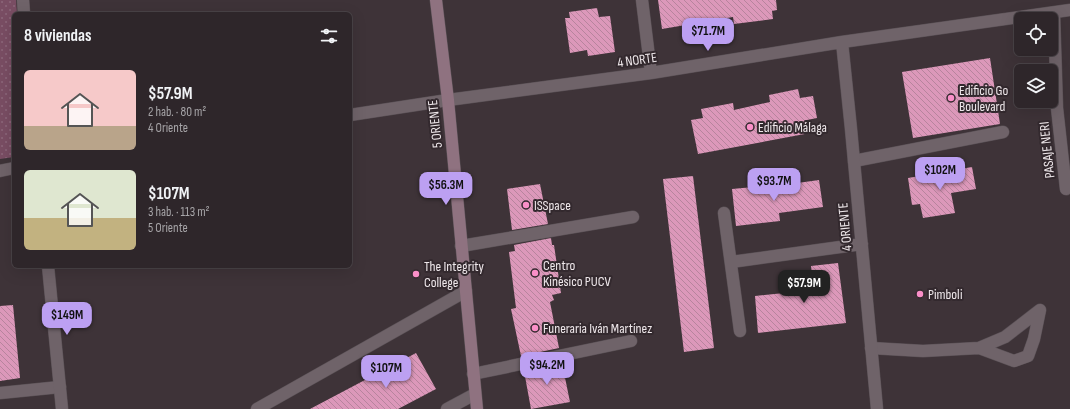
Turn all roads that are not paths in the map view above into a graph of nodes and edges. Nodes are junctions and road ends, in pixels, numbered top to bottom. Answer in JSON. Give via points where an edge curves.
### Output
{"nodes":[{"id":1,"x":23,"y":0,"type":"edge"},
{"id":2,"x":436,"y":0,"type":"edge"},
{"id":3,"x":642,"y":0,"type":"edge"},
{"id":4,"x":1070,"y":10,"type":"edge"},
{"id":5,"x":24,"y":12,"type":"edge"},
{"id":6,"x":1058,"y":12,"type":"edge"},
{"id":7,"x":1014,"y":18,"type":"edge"},
{"id":8,"x":842,"y":42,"type":"junction"},
{"id":9,"x":1055,"y":56,"type":"edge"},
{"id":10,"x":651,"y":73,"type":"junction"},
{"id":11,"x":448,"y":100,"type":"junction"},
{"id":12,"x":352,"y":115,"type":"edge"},
{"id":13,"x":1003,"y":132,"type":"dead end"},
{"id":14,"x":854,"y":161,"type":"junction"},
{"id":15,"x":12,"y":168,"type":"edge"},
{"id":16,"x":0,"y":171,"type":"edge"},
{"id":17,"x":1066,"y":189,"type":"dead end"},
{"id":18,"x":724,"y":213,"type":"dead end"},
{"id":19,"x":633,"y":217,"type":"dead end"},
{"id":20,"x":862,"y":244,"type":"junction"},
{"id":21,"x":461,"y":246,"type":"junction"},
{"id":22,"x":731,"y":262,"type":"junction"},
{"id":23,"x":48,"y":268,"type":"edge"},
{"id":24,"x":466,"y":291,"type":"junction"},
{"id":25,"x":740,"y":331,"type":"dead end"},
{"id":26,"x":631,"y":341,"type":"dead end"},
{"id":27,"x":871,"y":348,"type":"junction"},
{"id":28,"x":979,"y":348,"type":"junction"},
{"id":29,"x":473,"y":374,"type":"junction"},
{"id":30,"x":60,"y":387,"type":"junction"},
{"id":31,"x":0,"y":393,"type":"edge"},
{"id":32,"x":475,"y":394,"type":"junction"},
{"id":33,"x":62,"y":409,"type":"edge"},
{"id":34,"x":257,"y":409,"type":"edge"},
{"id":35,"x":448,"y":409,"type":"edge"},
{"id":36,"x":477,"y":409,"type":"edge"},
{"id":37,"x":877,"y":409,"type":"edge"}],
"edges":[{"from":1,"to":5,"type":"street"},
{"from":2,"to":11,"type":"main road","name":"5 ORIENTE"},
{"from":3,"to":10,"type":"street"},
{"from":4,"to":6,"type":"street","name":"4 NORTE"},
{"from":7,"to":8,"type":"street","name":"4 NORTE"},
{"from":8,"to":10,"type":"street","name":"4 NORTE"},
{"from":8,"to":14,"type":"street","name":"4 ORIENTE"},
{"from":9,"to":17,"type":"street","name":"PASAJE NERI","via":[[1057,108]]},
{"from":10,"to":11,"type":"street","name":"4 NORTE"},
{"from":11,"to":12,"type":"street","name":"4 NORTE"},
{"from":11,"to":21,"type":"main road","name":"5 ORIENTE"},
{"from":13,"to":14,"type":"street"},
{"from":14,"to":20,"type":"street","name":"4 ORIENTE"},
{"from":15,"to":16,"type":"street"},
{"from":18,"to":22,"type":"street"},
{"from":19,"to":21,"type":"street"},
{"from":20,"to":22,"type":"street"},
{"from":20,"to":27,"type":"street","name":"4 ORIENTE"},
{"from":21,"to":24,"type":"main road","name":"5 ORIENTE"},
{"from":22,"to":25,"type":"street"},
{"from":23,"to":30,"type":"street"},
{"from":24,"to":29,"type":"main road","name":"5 ORIENTE"},
{"from":24,"to":34,"type":"street"},
{"from":26,"to":29,"type":"street"},
{"from":27,"to":28,"type":"street","via":[[923,351]]},
{"from":27,"to":37,"type":"street","name":"4 ORIENTE"},
{"from":28,"to":28,"type":"street","via":[[1014,361],[1028,356],[1040,310],[1005,337]]},
{"from":29,"to":32,"type":"main road","name":"5 ORIENTE"},
{"from":30,"to":31,"type":"street"},
{"from":30,"to":33,"type":"street"},
{"from":32,"to":35,"type":"street"},
{"from":32,"to":36,"type":"main road","name":"5 ORIENTE"}]}
